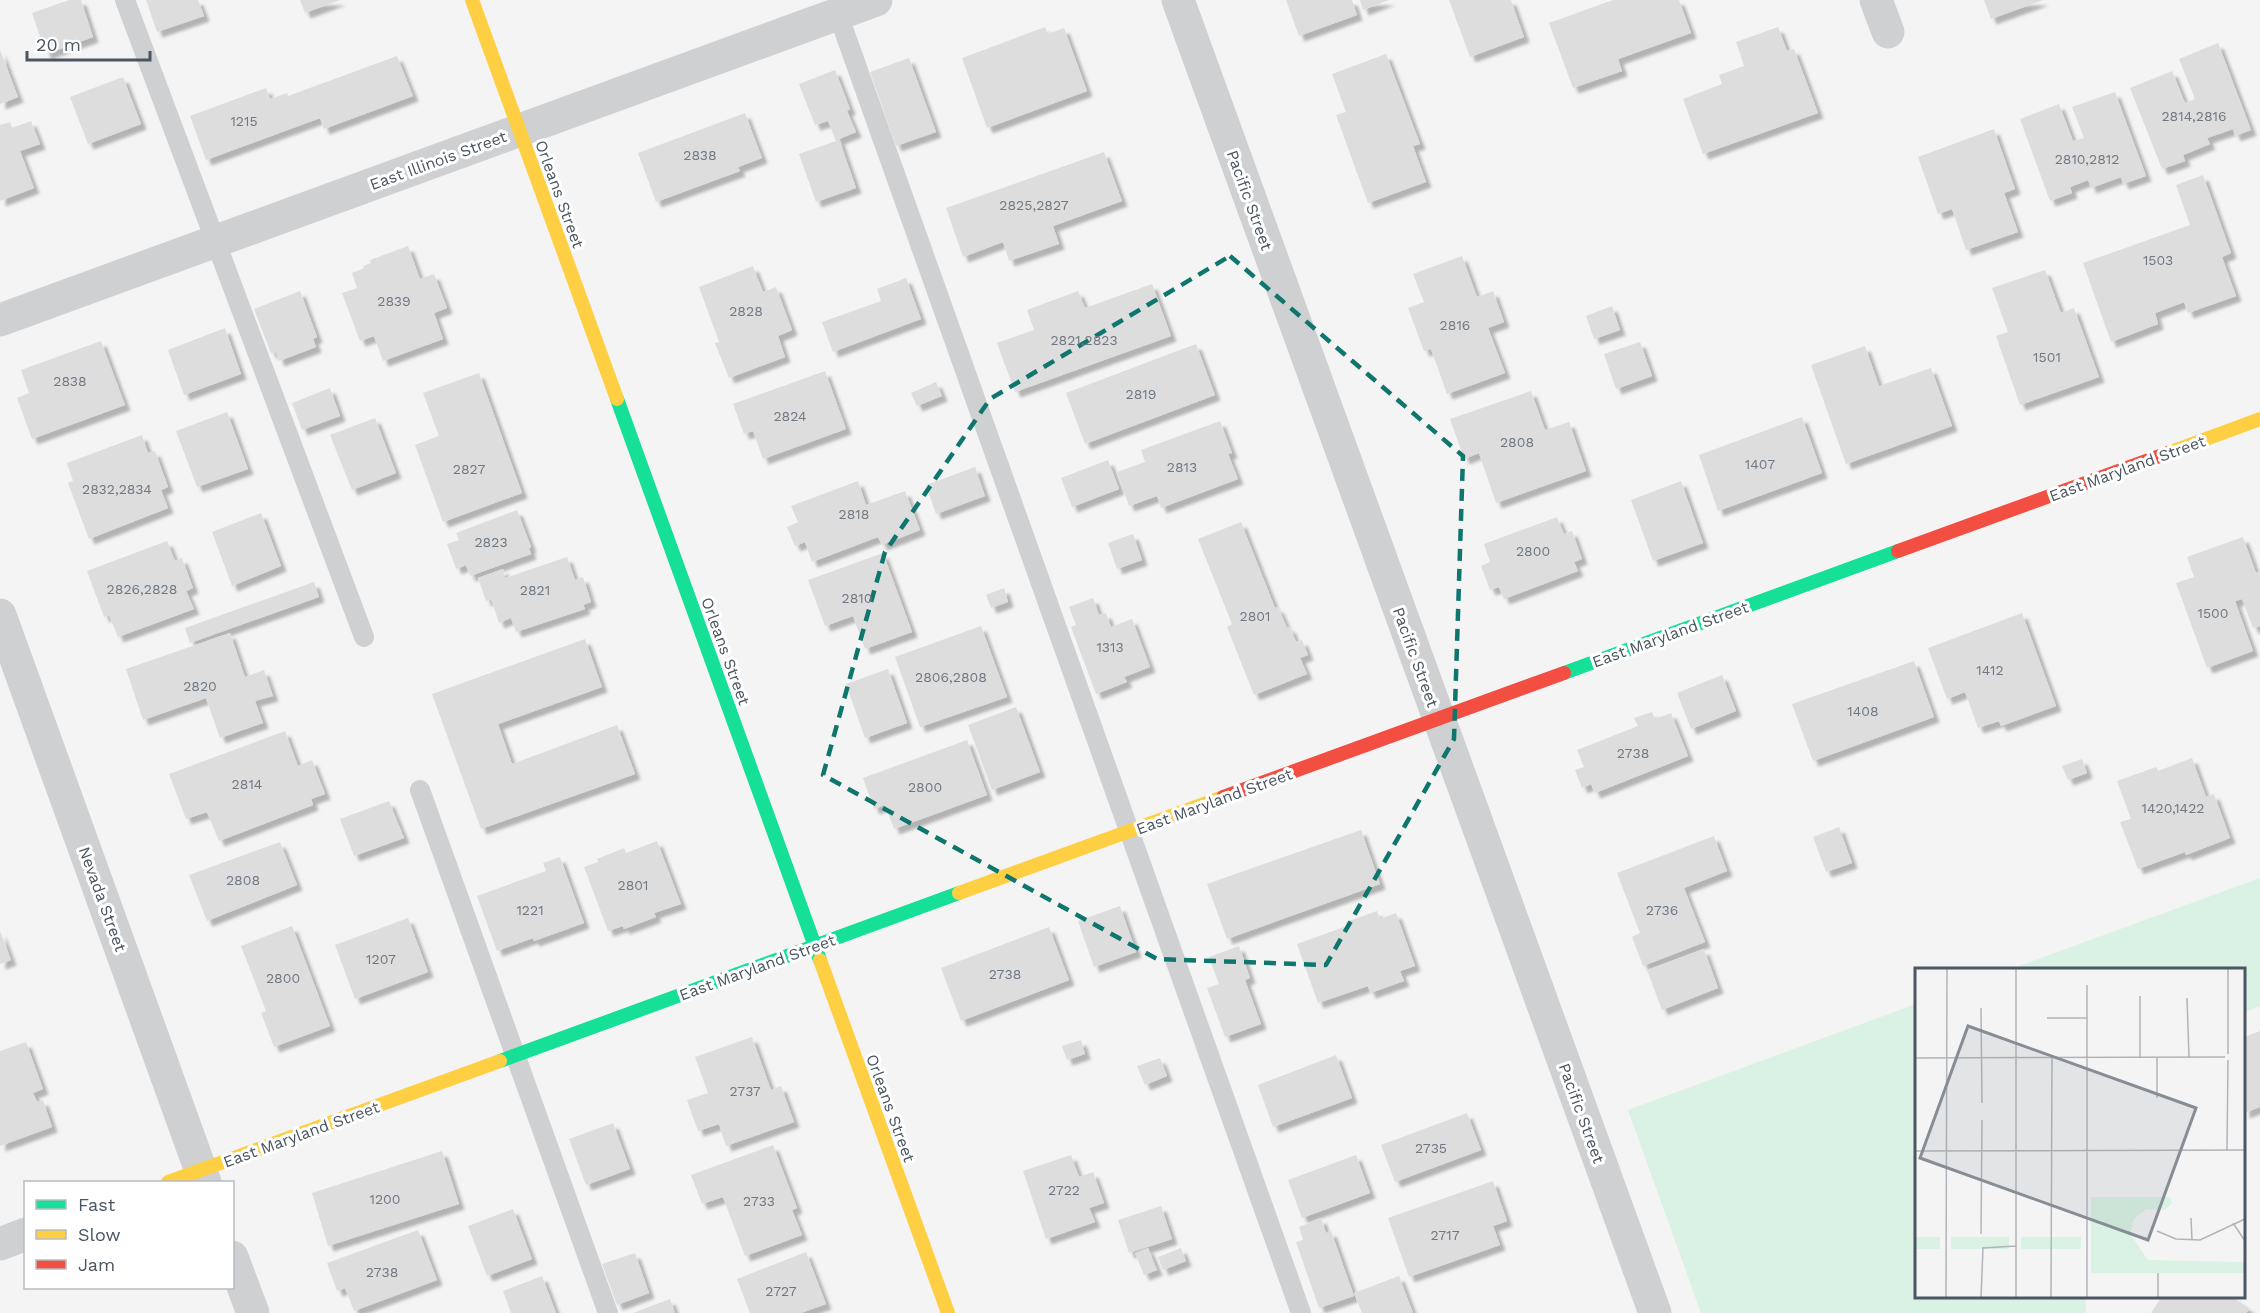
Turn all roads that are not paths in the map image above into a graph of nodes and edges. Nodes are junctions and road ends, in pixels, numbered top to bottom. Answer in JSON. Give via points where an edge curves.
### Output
{"nodes":[{"id":1,"x":125,"y":0,"type":"edge"},
{"id":2,"x":472,"y":0,"type":"edge"},
{"id":3,"x":876,"y":0,"type":"edge"},
{"id":4,"x":1178,"y":0,"type":"edge"},
{"id":5,"x":1876,"y":0,"type":"edge"},
{"id":6,"x":838,"y":14,"type":"junction"},
{"id":7,"x":1888,"y":32,"type":"dead end"},
{"id":8,"x":519,"y":130,"type":"junction"},
{"id":9,"x":216,"y":241,"type":"junction"},
{"id":10,"x":0,"y":320,"type":"edge"},
{"id":11,"x":2260,"y":419,"type":"edge"},
{"id":12,"x":0,"y":615,"type":"edge"},
{"id":13,"x":364,"y":637,"type":"dead end"},
{"id":14,"x":1439,"y":718,"type":"junction"},
{"id":15,"x":420,"y":790,"type":"dead end"},
{"id":16,"x":1129,"y":832,"type":"junction"},
{"id":17,"x":815,"y":946,"type":"junction"},
{"id":18,"x":516,"y":1056,"type":"junction"},
{"id":19,"x":203,"y":1176,"type":"edge"},
{"id":20,"x":174,"y":1181,"type":"edge"},
{"id":21,"x":24,"y":1235,"type":"edge"},
{"id":22,"x":0,"y":1244,"type":"edge"},
{"id":23,"x":234,"y":1262,"type":"edge"},
{"id":24,"x":253,"y":1313,"type":"edge"},
{"id":25,"x":608,"y":1313,"type":"edge"},
{"id":26,"x":948,"y":1313,"type":"edge"},
{"id":27,"x":1301,"y":1313,"type":"edge"},
{"id":28,"x":1655,"y":1313,"type":"edge"}],
"edges":[{"from":1,"to":9,"type":"lane"},
{"from":2,"to":8,"type":"street","name":"Orleans Street"},
{"from":3,"to":6,"type":"street","name":"East Illinois Street"},
{"from":4,"to":14,"type":"street","name":"Pacific Street"},
{"from":5,"to":7,"type":"street"},
{"from":6,"to":8,"type":"street","name":"East Illinois Street"},
{"from":6,"to":16,"type":"lane"},
{"from":8,"to":9,"type":"street","name":"East Illinois Street"},
{"from":8,"to":17,"type":"street","name":"Orleans Street"},
{"from":9,"to":10,"type":"street","name":"East Illinois Street"},
{"from":9,"to":13,"type":"lane"},
{"from":11,"to":14,"type":"street","name":"East Maryland Street"},
{"from":12,"to":19,"type":"street","name":"Nevada Street"},
{"from":14,"to":16,"type":"street","name":"East Maryland Street"},
{"from":14,"to":28,"type":"street","name":"Pacific Street"},
{"from":15,"to":18,"type":"lane"},
{"from":16,"to":17,"type":"street","name":"East Maryland Street"},
{"from":16,"to":27,"type":"lane"},
{"from":17,"to":18,"type":"street","name":"East Maryland Street"},
{"from":17,"to":26,"type":"street","name":"Orleans Street"},
{"from":18,"to":19,"type":"street","name":"East Maryland Street"},
{"from":18,"to":25,"type":"lane"},
{"from":19,"to":20,"type":"street","name":"East Maryland Street"},
{"from":21,"to":22,"type":"street"},
{"from":23,"to":24,"type":"street"}]}
